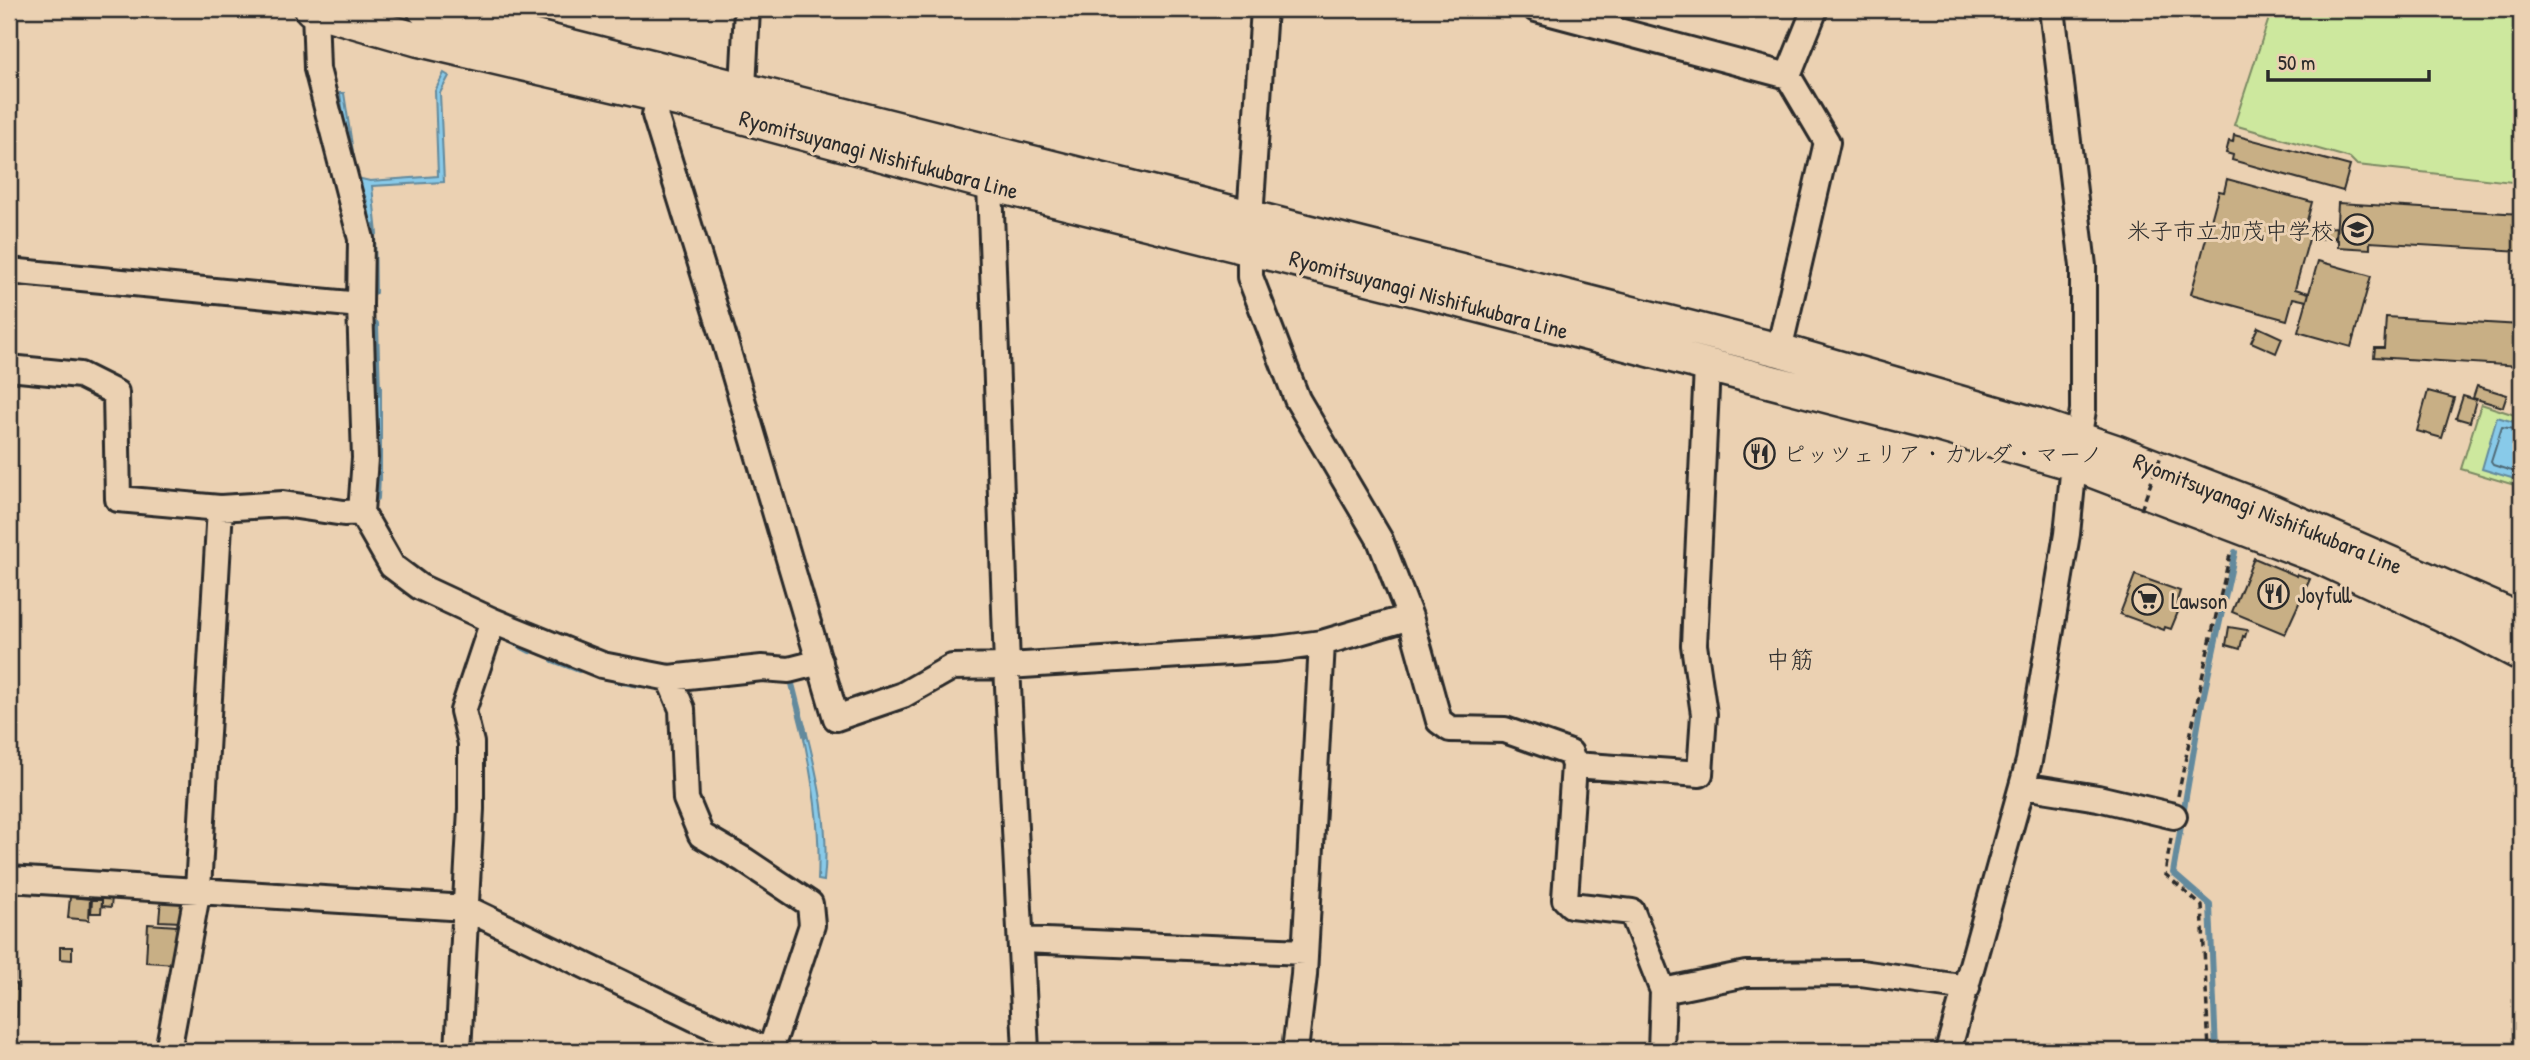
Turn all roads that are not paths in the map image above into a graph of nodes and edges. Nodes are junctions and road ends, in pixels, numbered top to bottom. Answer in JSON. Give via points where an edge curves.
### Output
{"nodes":[{"id":1,"x":314,"y":9,"type":"edge"},
{"id":2,"x":424,"y":9,"type":"edge"},
{"id":3,"x":747,"y":9,"type":"edge"},
{"id":4,"x":1264,"y":9,"type":"edge"},
{"id":5,"x":1536,"y":9,"type":"edge"},
{"id":6,"x":1815,"y":9,"type":"edge"},
{"id":7,"x":2052,"y":9,"type":"edge"},
{"id":8,"x":1788,"y":76,"type":"junction"},
{"id":9,"x":666,"y":84,"type":"junction"},
{"id":10,"x":740,"y":102,"type":"junction"},
{"id":11,"x":990,"y":184,"type":"junction"},
{"id":12,"x":1250,"y":233,"type":"junction"},
{"id":13,"x":9,"y":271,"type":"edge"},
{"id":14,"x":360,"y":304,"type":"junction"},
{"id":15,"x":1779,"y":350,"type":"junction"},
{"id":16,"x":1707,"y":367,"type":"junction"},
{"id":17,"x":9,"y":368,"type":"edge"},
{"id":18,"x":2076,"y":451,"type":"junction"},
{"id":19,"x":220,"y":508,"type":"junction"},
{"id":20,"x":361,"y":512,"type":"junction"},
{"id":21,"x":1410,"y":617,"type":"junction"},
{"id":22,"x":2521,"y":620,"type":"edge"},
{"id":23,"x":493,"y":621,"type":"junction"},
{"id":24,"x":1322,"y":643,"type":"junction"},
{"id":25,"x":2521,"y":654,"type":"edge"},
{"id":26,"x":820,"y":663,"type":"junction"},
{"id":27,"x":1007,"y":666,"type":"junction"},
{"id":28,"x":673,"y":686,"type":"junction"},
{"id":29,"x":1574,"y":765,"type":"junction"},
{"id":30,"x":2022,"y":786,"type":"junction"},
{"id":31,"x":2174,"y":816,"type":"road end"},
{"id":32,"x":9,"y":878,"type":"edge"},
{"id":33,"x":198,"y":889,"type":"junction"},
{"id":34,"x":466,"y":908,"type":"junction"},
{"id":35,"x":1022,"y":940,"type":"junction"},
{"id":36,"x":1305,"y":952,"type":"junction"},
{"id":37,"x":1966,"y":988,"type":"junction"},
{"id":38,"x":1663,"y":991,"type":"junction"},
{"id":39,"x":167,"y":1051,"type":"edge"},
{"id":40,"x":458,"y":1051,"type":"edge"},
{"id":41,"x":769,"y":1051,"type":"edge"},
{"id":42,"x":1027,"y":1051,"type":"edge"},
{"id":43,"x":1295,"y":1051,"type":"edge"},
{"id":44,"x":1661,"y":1051,"type":"edge"},
{"id":45,"x":1948,"y":1051,"type":"edge"}],
"edges":[{"from":1,"to":9,"type":"main road","name":"Ryomitsuyanagi Nishifukubara Line","via":[[419,40]]},
{"from":1,"to":14,"type":"street","via":[[317,69],[361,239]]},
{"from":2,"to":9,"type":"main road","name":"Ryomitsuyanagi Nishifukubara Line"},
{"from":3,"to":10,"type":"street"},
{"from":4,"to":12,"type":"street"},
{"from":5,"to":8,"type":"street"},
{"from":6,"to":8,"type":"street"},
{"from":7,"to":18,"type":"street","via":[[2083,266],[2084,386]]},
{"from":8,"to":15,"type":"street","via":[[1827,142]]},
{"from":9,"to":10,"type":"main road","name":"Ryomitsuyanagi Nishifukubara Line"},
{"from":9,"to":26,"type":"street","via":[[655,115]]},
{"from":10,"to":11,"type":"main road","name":"Ryomitsuyanagi Nishifukubara Line"},
{"from":10,"to":12,"type":"main road","name":"Ryomitsuyanagi Nishifukubara Line"},
{"from":11,"to":12,"type":"main road","name":"Ryomitsuyanagi Nishifukubara Line"},
{"from":11,"to":27,"type":"street"},
{"from":12,"to":15,"type":"main road","name":"Ryomitsuyanagi Nishifukubara Line"},
{"from":12,"to":16,"type":"main road","name":"Ryomitsuyanagi Nishifukubara Line"},
{"from":12,"to":21,"type":"street","via":[[1250,276],[1297,399],[1380,540]]},
{"from":13,"to":14,"type":"street"},
{"from":14,"to":20,"type":"street","via":[[365,458]]},
{"from":15,"to":18,"type":"main road","name":"Ryomitsuyanagi Nishifukubara Line"},
{"from":16,"to":18,"type":"main road","name":"Ryomitsuyanagi Nishifukubara Line","via":[[1942,426]]},
{"from":16,"to":29,"type":"street","via":[[1694,645],[1704,714],[1700,774]]},
{"from":17,"to":19,"type":"street","via":[[80,375],[116,393],[118,499]]},
{"from":18,"to":22,"type":"main road","name":"Ryomitsuyanagi Nishifukubara Line","via":[[2271,511]]},
{"from":18,"to":25,"type":"main road","name":"Ryomitsuyanagi Nishifukubara Line","via":[[2319,557]]},
{"from":18,"to":30,"type":"street","via":[[2067,534]]},
{"from":19,"to":20,"type":"street","via":[[283,504]]},
{"from":19,"to":33,"type":"street"},
{"from":20,"to":23,"type":"street","via":[[392,566],[420,587]]},
{"from":21,"to":24,"type":"street"},
{"from":21,"to":29,"type":"street","via":[[1439,721],[1450,729],[1505,730],[1570,753]]},
{"from":23,"to":28,"type":"street","via":[[602,665]]},
{"from":23,"to":34,"type":"street","via":[[463,711],[471,743]]},
{"from":24,"to":27,"type":"street"},
{"from":24,"to":36,"type":"street"},
{"from":26,"to":27,"type":"street","via":[[836,718],[903,695],[952,667]]},
{"from":26,"to":28,"type":"street","via":[[789,670],[762,668]]},
{"from":27,"to":35,"type":"street"},
{"from":28,"to":41,"type":"street","via":[[682,709],[686,799],[701,835],[810,904],[812,925]]},
{"from":29,"to":38,"type":"street","via":[[1564,899],[1571,905],[1632,912]]},
{"from":30,"to":31,"type":"street"},
{"from":30,"to":37,"type":"street"},
{"from":32,"to":33,"type":"street"},
{"from":33,"to":34,"type":"street"},
{"from":33,"to":39,"type":"street"},
{"from":34,"to":40,"type":"street"},
{"from":34,"to":41,"type":"street"},
{"from":35,"to":36,"type":"street"},
{"from":35,"to":42,"type":"street"},
{"from":36,"to":43,"type":"street"},
{"from":37,"to":38,"type":"street","via":[[1861,973],[1746,974]]},
{"from":37,"to":45,"type":"street"},
{"from":38,"to":44,"type":"street"}]}
